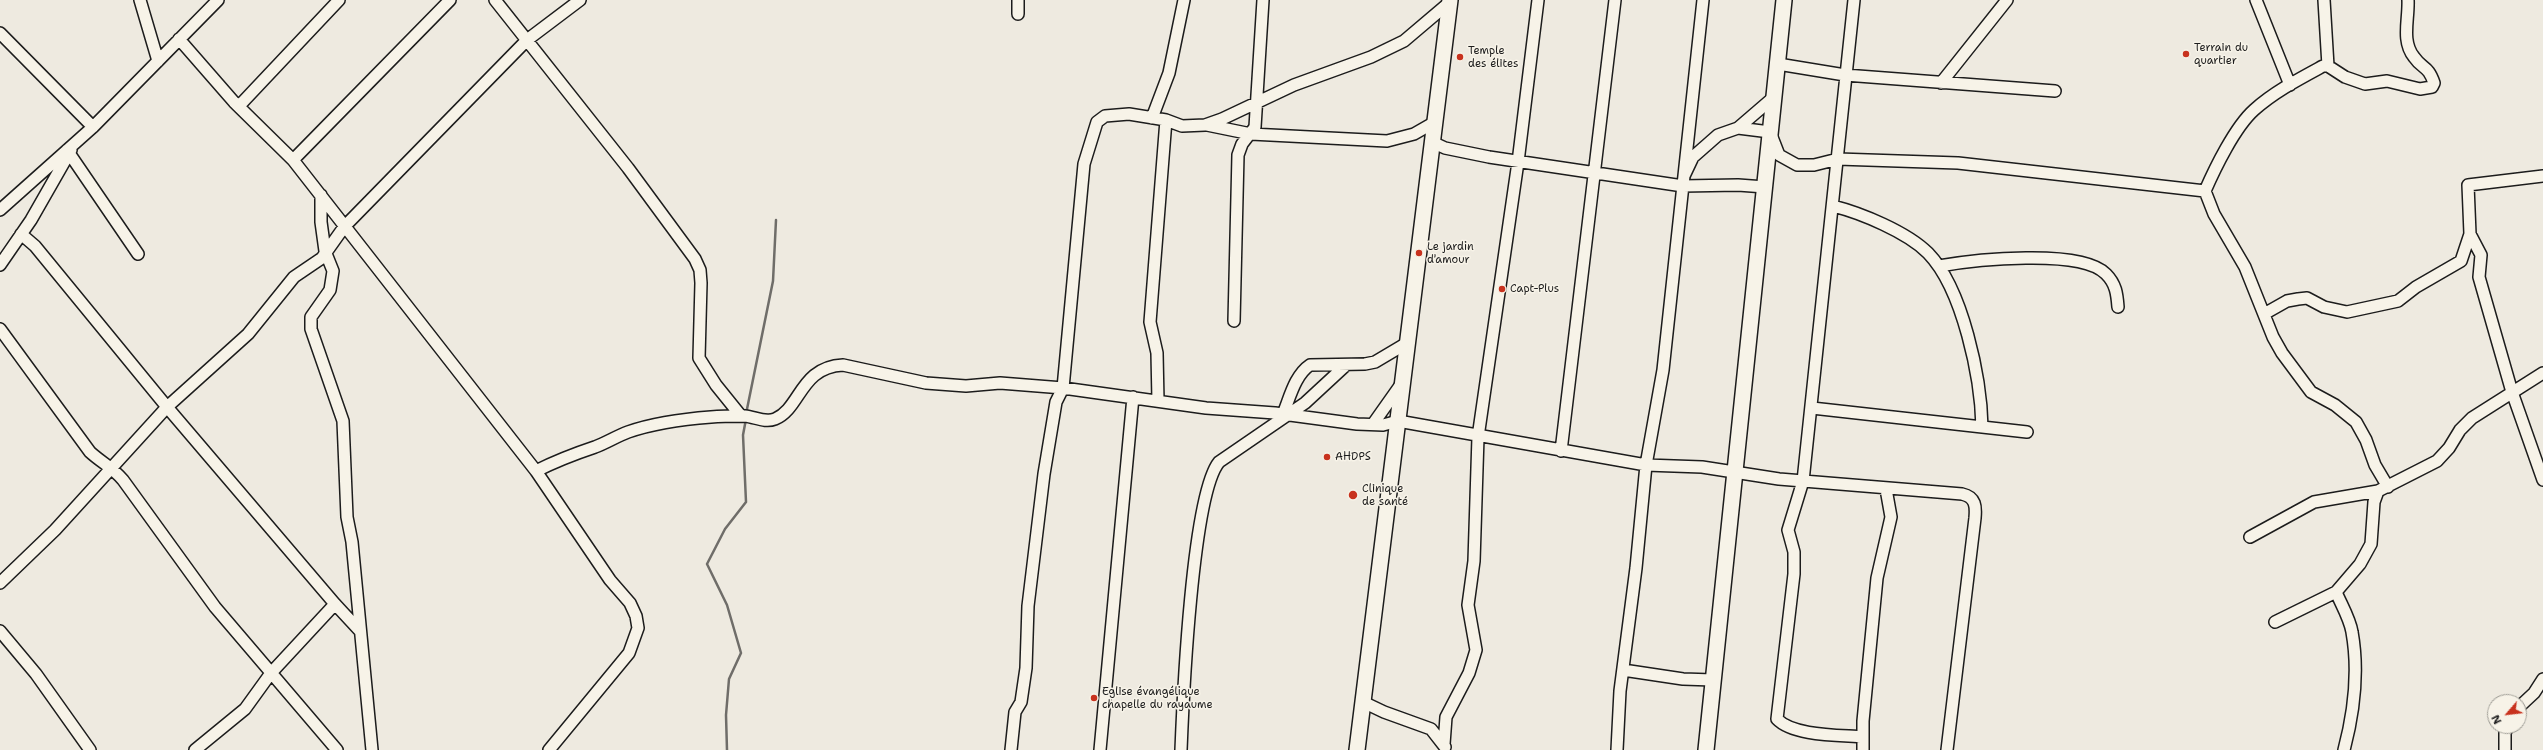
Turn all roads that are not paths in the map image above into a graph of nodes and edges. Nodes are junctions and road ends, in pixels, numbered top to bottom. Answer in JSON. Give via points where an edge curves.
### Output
{"nodes":[{"id":1,"x":140,"y":0,"type":"edge"},
{"id":2,"x":218,"y":0,"type":"edge"},
{"id":3,"x":338,"y":0,"type":"edge"},
{"id":4,"x":450,"y":0,"type":"edge"},
{"id":5,"x":495,"y":0,"type":"edge"},
{"id":6,"x":580,"y":0,"type":"edge"},
{"id":7,"x":1018,"y":0,"type":"edge"},
{"id":8,"x":1184,"y":0,"type":"edge"},
{"id":9,"x":1264,"y":0,"type":"edge"},
{"id":10,"x":1538,"y":0,"type":"edge"},
{"id":11,"x":1615,"y":0,"type":"edge"},
{"id":12,"x":1703,"y":0,"type":"edge"},
{"id":13,"x":1784,"y":0,"type":"edge"},
{"id":14,"x":1854,"y":0,"type":"edge"},
{"id":15,"x":2007,"y":0,"type":"edge"},
{"id":16,"x":2256,"y":0,"type":"edge"},
{"id":17,"x":2324,"y":0,"type":"edge"},
{"id":18,"x":2408,"y":0,"type":"edge"},
{"id":19,"x":1450,"y":1,"type":"edge"},
{"id":20,"x":1018,"y":14,"type":"dead end"},
{"id":21,"x":0,"y":33,"type":"edge"},
{"id":22,"x":179,"y":39,"type":"junction"},
{"id":23,"x":527,"y":40,"type":"junction"},
{"id":24,"x":158,"y":61,"type":"junction"},
{"id":25,"x":1778,"y":64,"type":"junction"},
{"id":26,"x":2328,"y":66,"type":"junction"},
{"id":27,"x":1845,"y":75,"type":"junction"},
{"id":28,"x":1941,"y":83,"type":"junction"},
{"id":29,"x":2290,"y":85,"type":"junction"},
{"id":30,"x":2055,"y":91,"type":"dead end"},
{"id":31,"x":1774,"y":97,"type":"junction"},
{"id":32,"x":1258,"y":101,"type":"junction"},
{"id":33,"x":239,"y":106,"type":"junction"},
{"id":34,"x":1152,"y":118,"type":"junction"},
{"id":35,"x":1166,"y":120,"type":"junction"},
{"id":36,"x":1435,"y":122,"type":"junction"},
{"id":37,"x":1205,"y":125,"type":"junction"},
{"id":38,"x":93,"y":127,"type":"junction"},
{"id":39,"x":1738,"y":128,"type":"junction"},
{"id":40,"x":1770,"y":132,"type":"junction"},
{"id":41,"x":1251,"y":134,"type":"junction"},
{"id":42,"x":1432,"y":142,"type":"junction"},
{"id":43,"x":68,"y":152,"type":"junction"},
{"id":44,"x":1838,"y":159,"type":"junction"},
{"id":45,"x":293,"y":160,"type":"junction"},
{"id":46,"x":1518,"y":162,"type":"junction"},
{"id":47,"x":1595,"y":174,"type":"junction"},
{"id":48,"x":2543,"y":176,"type":"edge"},
{"id":49,"x":1684,"y":181,"type":"junction"},
{"id":50,"x":1765,"y":187,"type":"junction"},
{"id":51,"x":2205,"y":191,"type":"junction"},
{"id":52,"x":321,"y":195,"type":"junction"},
{"id":53,"x":1833,"y":206,"type":"junction"},
{"id":54,"x":0,"y":210,"type":"edge"},
{"id":55,"x":344,"y":227,"type":"junction"},
{"id":56,"x":21,"y":234,"type":"junction"},
{"id":57,"x":2470,"y":234,"type":"junction"},
{"id":58,"x":325,"y":251,"type":"junction"},
{"id":59,"x":138,"y":254,"type":"dead end"},
{"id":60,"x":0,"y":265,"type":"edge"},
{"id":61,"x":1939,"y":266,"type":"junction"},
{"id":62,"x":2118,"y":307,"type":"dead end"},
{"id":63,"x":2264,"y":314,"type":"junction"},
{"id":64,"x":1234,"y":321,"type":"dead end"},
{"id":65,"x":0,"y":329,"type":"edge"},
{"id":66,"x":1407,"y":343,"type":"junction"},
{"id":67,"x":1345,"y":366,"type":"junction"},
{"id":68,"x":2543,"y":373,"type":"edge"},
{"id":69,"x":1403,"y":382,"type":"junction"},
{"id":70,"x":1063,"y":388,"type":"junction"},
{"id":71,"x":2512,"y":392,"type":"junction"},
{"id":72,"x":1133,"y":397,"type":"junction"},
{"id":73,"x":1158,"y":400,"type":"junction"},
{"id":74,"x":167,"y":407,"type":"junction"},
{"id":75,"x":1812,"y":408,"type":"junction"},
{"id":76,"x":1286,"y":415,"type":"junction"},
{"id":77,"x":741,"y":416,"type":"junction"},
{"id":78,"x":1398,"y":421,"type":"junction"},
{"id":79,"x":1373,"y":424,"type":"junction"},
{"id":80,"x":1982,"y":427,"type":"junction"},
{"id":81,"x":2027,"y":432,"type":"dead end"},
{"id":82,"x":1478,"y":437,"type":"junction"},
{"id":83,"x":1561,"y":451,"type":"junction"},
{"id":84,"x":1646,"y":465,"type":"junction"},
{"id":85,"x":111,"y":466,"type":"junction"},
{"id":86,"x":1735,"y":470,"type":"junction"},
{"id":87,"x":536,"y":472,"type":"junction"},
{"id":88,"x":2543,"y":480,"type":"edge"},
{"id":89,"x":1803,"y":481,"type":"junction"},
{"id":90,"x":1886,"y":489,"type":"junction"},
{"id":91,"x":2383,"y":489,"type":"junction"},
{"id":92,"x":2250,"y":537,"type":"dead end"},
{"id":93,"x":0,"y":583,"type":"edge"},
{"id":94,"x":2336,"y":592,"type":"junction"},
{"id":95,"x":334,"y":604,"type":"junction"},
{"id":96,"x":2276,"y":622,"type":"dead end"},
{"id":97,"x":0,"y":631,"type":"edge"},
{"id":98,"x":360,"y":631,"type":"junction"},
{"id":99,"x":1623,"y":670,"type":"junction"},
{"id":100,"x":271,"y":673,"type":"junction"},
{"id":101,"x":2543,"y":679,"type":"edge"},
{"id":102,"x":1713,"y":680,"type":"junction"},
{"id":103,"x":2527,"y":700,"type":"edge"},
{"id":104,"x":1363,"y":702,"type":"junction"},
{"id":105,"x":2505,"y":734,"type":"edge"},
{"id":106,"x":1863,"y":737,"type":"junction"},
{"id":107,"x":82,"y":746,"type":"edge"},
{"id":108,"x":1445,"y":747,"type":"edge"},
{"id":109,"x":90,"y":750,"type":"edge"},
{"id":110,"x":195,"y":750,"type":"edge"},
{"id":111,"x":337,"y":750,"type":"edge"},
{"id":112,"x":372,"y":750,"type":"edge"},
{"id":113,"x":549,"y":750,"type":"edge"},
{"id":114,"x":1011,"y":750,"type":"edge"},
{"id":115,"x":1100,"y":750,"type":"edge"},
{"id":116,"x":1181,"y":750,"type":"edge"},
{"id":117,"x":1357,"y":750,"type":"edge"},
{"id":118,"x":1616,"y":750,"type":"edge"},
{"id":119,"x":1706,"y":750,"type":"edge"},
{"id":120,"x":1863,"y":750,"type":"edge"},
{"id":121,"x":1947,"y":750,"type":"edge"},
{"id":122,"x":2344,"y":750,"type":"edge"},
{"id":123,"x":2506,"y":750,"type":"edge"}],
"edges":[{"from":1,"to":24,"type":"street"},
{"from":2,"to":22,"type":"street"},
{"from":3,"to":33,"type":"street"},
{"from":4,"to":45,"type":"street"},
{"from":5,"to":23,"type":"street"},
{"from":6,"to":23,"type":"street"},
{"from":7,"to":20,"type":"street"},
{"from":8,"to":34,"type":"street","via":[[1169,73]]},
{"from":9,"to":32,"type":"street"},
{"from":10,"to":46,"type":"street"},
{"from":11,"to":47,"type":"street"},
{"from":12,"to":49,"type":"street"},
{"from":13,"to":25,"type":"street"},
{"from":14,"to":27,"type":"street"},
{"from":15,"to":28,"type":"street"},
{"from":16,"to":29,"type":"street"},
{"from":17,"to":26,"type":"street"},
{"from":18,"to":26,"type":"street","via":[[2405,34],[2413,56],[2428,68],[2434,83],[2432,87],[2420,89],[2387,81],[2365,84],[2345,77]]},
{"from":19,"to":32,"type":"street","via":[[1404,41],[1372,57]]},
{"from":19,"to":36,"type":"street"},
{"from":21,"to":38,"type":"street"},
{"from":22,"to":24,"type":"street"},
{"from":22,"to":33,"type":"street"},
{"from":23,"to":55,"type":"street"},
{"from":23,"to":77,"type":"street","via":[[628,168],[695,259],[700,270],[701,283],[699,358],[716,386]]},
{"from":24,"to":38,"type":"street"},
{"from":25,"to":27,"type":"street"},
{"from":25,"to":31,"type":"street"},
{"from":26,"to":29,"type":"street"},
{"from":27,"to":28,"type":"street"},
{"from":27,"to":44,"type":"street"},
{"from":28,"to":30,"type":"street"},
{"from":29,"to":51,"type":"street","via":[[2253,111],[2234,137]]},
{"from":31,"to":39,"type":"street"},
{"from":31,"to":40,"type":"street"},
{"from":32,"to":37,"type":"street"},
{"from":32,"to":41,"type":"street","via":[[1255,127]]},
{"from":33,"to":45,"type":"street"},
{"from":34,"to":35,"type":"street"},
{"from":34,"to":70,"type":"street","via":[[1129,114],[1105,116],[1097,122],[1092,132],[1084,164]]},
{"from":35,"to":37,"type":"street","via":[[1182,126]]},
{"from":35,"to":73,"type":"street","via":[[1150,322],[1157,353]]},
{"from":36,"to":41,"type":"street","via":[[1414,134],[1387,141]]},
{"from":36,"to":42,"type":"street"},
{"from":37,"to":41,"type":"street"},
{"from":38,"to":43,"type":"street","via":[[79,138]]},
{"from":39,"to":40,"type":"street"},
{"from":39,"to":49,"type":"street","via":[[1718,135],[1693,156]]},
{"from":40,"to":44,"type":"street","via":[[1779,155],[1791,163],[1814,165]]},
{"from":40,"to":50,"type":"street"},
{"from":41,"to":64,"type":"street","via":[[1242,144],[1238,155]]},
{"from":42,"to":46,"type":"street","via":[[1459,151]]},
{"from":42,"to":66,"type":"street"},
{"from":43,"to":54,"type":"street"},
{"from":43,"to":56,"type":"street"},
{"from":43,"to":59,"type":"street"},
{"from":44,"to":51,"type":"street","via":[[1958,163]]},
{"from":44,"to":53,"type":"street"},
{"from":45,"to":52,"type":"street"},
{"from":46,"to":47,"type":"street"},
{"from":46,"to":82,"type":"street"},
{"from":47,"to":49,"type":"street"},
{"from":47,"to":83,"type":"street"},
{"from":48,"to":57,"type":"street","via":[[2468,185]]},
{"from":49,"to":50,"type":"street"},
{"from":49,"to":84,"type":"street","via":[[1663,370]]},
{"from":50,"to":86,"type":"street"},
{"from":51,"to":63,"type":"street","via":[[2214,214],[2245,267]]},
{"from":52,"to":55,"type":"street"},
{"from":52,"to":58,"type":"street"},
{"from":53,"to":61,"type":"street","via":[[1889,225],[1927,252]]},
{"from":53,"to":75,"type":"street"},
{"from":55,"to":58,"type":"street"},
{"from":55,"to":87,"type":"street"},
{"from":56,"to":60,"type":"street"},
{"from":56,"to":74,"type":"street","via":[[35,246]]},
{"from":57,"to":63,"type":"street","via":[[2461,261],[2416,287],[2398,301],[2347,312],[2324,307],[2307,298],[2298,298]]},
{"from":57,"to":71,"type":"street","via":[[2481,255],[2479,277]]},
{"from":58,"to":74,"type":"street","via":[[322,258],[294,277],[248,334]]},
{"from":58,"to":98,"type":"street","via":[[333,271],[330,290],[311,317],[311,329],[343,421],[347,517]]},
{"from":61,"to":62,"type":"street","via":[[1984,258],[2086,262],[2106,273],[2116,288]]},
{"from":61,"to":80,"type":"street","via":[[1968,334],[1982,398]]},
{"from":63,"to":91,"type":"street","via":[[2282,353],[2311,392],[2335,405],[2356,422],[2366,440]]},
{"from":65,"to":85,"type":"street","via":[[90,452]]},
{"from":66,"to":67,"type":"street","via":[[1375,362]]},
{"from":66,"to":69,"type":"street"},
{"from":67,"to":76,"type":"street","via":[[1305,403]]},
{"from":67,"to":76,"type":"street","via":[[1321,363],[1303,369]]},
{"from":68,"to":71,"type":"street"},
{"from":69,"to":78,"type":"street"},
{"from":69,"to":79,"type":"street"},
{"from":70,"to":72,"type":"street"},
{"from":70,"to":77,"type":"street","via":[[1000,383],[966,386],[926,383],[865,368],[830,365],[801,388],[783,414],[773,420]]},
{"from":70,"to":114,"type":"street","via":[[1056,402],[1044,474],[1028,606],[1026,668],[1021,702],[1015,712]]},
{"from":71,"to":88,"type":"street"},
{"from":71,"to":91,"type":"street","via":[[2472,418],[2437,461]]},
{"from":72,"to":73,"type":"street"},
{"from":72,"to":115,"type":"street"},
{"from":73,"to":76,"type":"street","via":[[1206,408]]},
{"from":74,"to":85,"type":"street"},
{"from":74,"to":95,"type":"street"},
{"from":75,"to":80,"type":"street"},
{"from":75,"to":89,"type":"street"},
{"from":76,"to":79,"type":"street"},
{"from":76,"to":116,"type":"street","via":[[1219,462],[1207,487],[1195,565],[1183,692]]},
{"from":77,"to":87,"type":"street","via":[[712,416],[669,422],[629,432],[564,457]]},
{"from":78,"to":79,"type":"street"},
{"from":78,"to":82,"type":"street"},
{"from":78,"to":104,"type":"street"},
{"from":80,"to":81,"type":"street"},
{"from":82,"to":83,"type":"street"},
{"from":82,"to":108,"type":"street","via":[[1474,561],[1468,605],[1476,650],[1469,673],[1446,717]]},
{"from":83,"to":84,"type":"street"},
{"from":84,"to":86,"type":"street","via":[[1702,466]]},
{"from":84,"to":99,"type":"street"},
{"from":85,"to":93,"type":"street","via":[[54,530]]},
{"from":85,"to":100,"type":"street","via":[[215,607]]},
{"from":86,"to":89,"type":"street"},
{"from":86,"to":102,"type":"street"},
{"from":87,"to":113,"type":"street","via":[[610,580],[630,603],[638,628],[630,653]]},
{"from":89,"to":90,"type":"street"},
{"from":89,"to":106,"type":"street","via":[[1788,530],[1794,552],[1794,574],[1777,719],[1784,726],[1800,730]]},
{"from":90,"to":106,"type":"street","via":[[1892,517],[1877,578]]},
{"from":90,"to":121,"type":"street","via":[[1969,495],[1976,506]]},
{"from":91,"to":92,"type":"street","via":[[2314,502]]},
{"from":91,"to":94,"type":"street","via":[[2374,502],[2371,544],[2360,564]]},
{"from":94,"to":96,"type":"street"},
{"from":94,"to":122,"type":"street","via":[[2352,631],[2354,654],[2355,691]]},
{"from":95,"to":98,"type":"street"},
{"from":95,"to":100,"type":"street"},
{"from":97,"to":107,"type":"street","via":[[36,674]]},
{"from":98,"to":112,"type":"street"},
{"from":99,"to":102,"type":"street","via":[[1683,679]]},
{"from":99,"to":118,"type":"street"},
{"from":100,"to":110,"type":"street","via":[[245,709]]},
{"from":100,"to":111,"type":"street"},
{"from":101,"to":103,"type":"street"},
{"from":102,"to":119,"type":"street"},
{"from":104,"to":108,"type":"street","via":[[1431,729]]},
{"from":104,"to":117,"type":"street"},
{"from":105,"to":123,"type":"street"},
{"from":106,"to":120,"type":"street"},
{"from":107,"to":109,"type":"street"}]}
